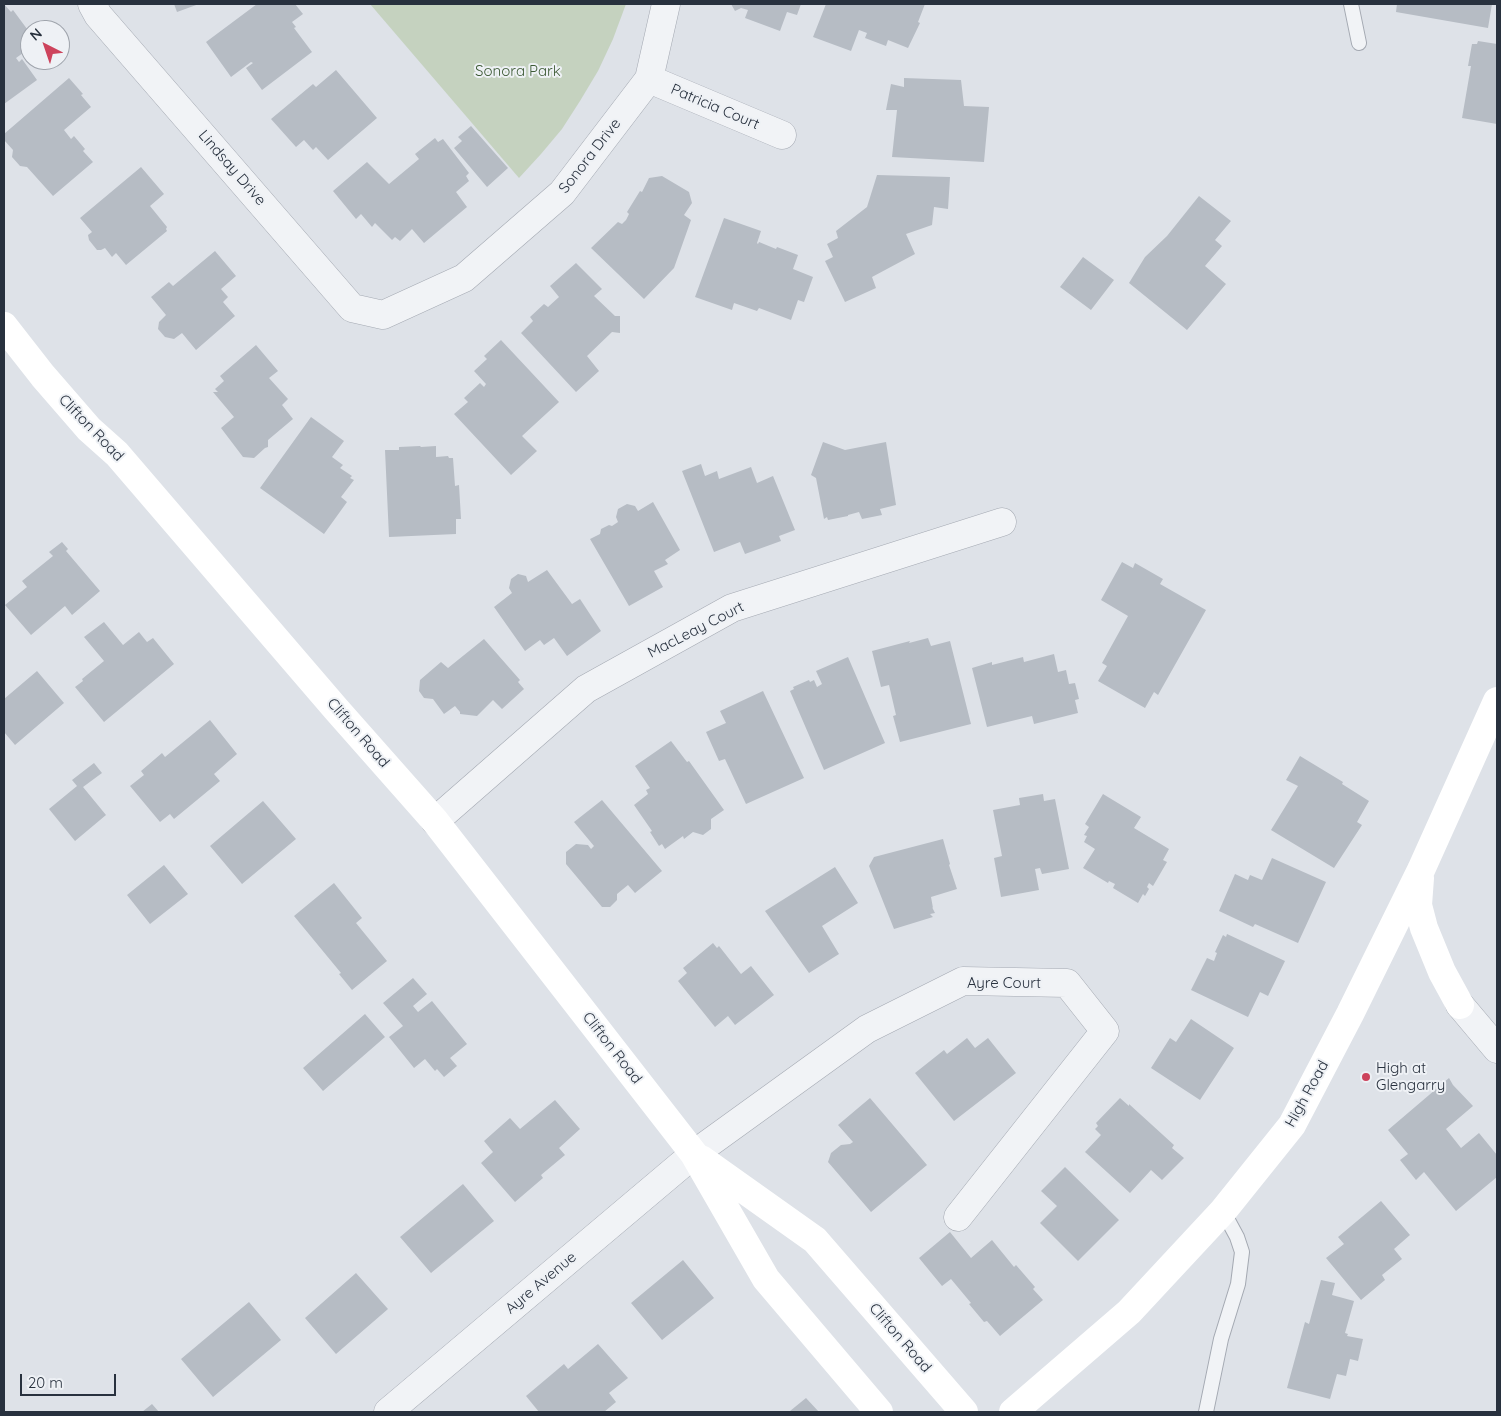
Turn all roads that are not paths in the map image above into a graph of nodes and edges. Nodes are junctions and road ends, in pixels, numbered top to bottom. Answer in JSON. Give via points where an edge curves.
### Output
{"nodes":[{"id":1,"x":92,"y":4,"type":"edge"},
{"id":2,"x":666,"y":4,"type":"edge"},
{"id":3,"x":1351,"y":4,"type":"edge"},
{"id":4,"x":1360,"y":43,"type":"dead end"},
{"id":5,"x":649,"y":79,"type":"junction"},
{"id":6,"x":782,"y":135,"type":"dead end"},
{"id":7,"x":383,"y":315,"type":"joint"},
{"id":8,"x":4,"y":326,"type":"edge"},
{"id":9,"x":1002,"y":522,"type":"dead end"},
{"id":10,"x":1497,"y":701,"type":"edge"},
{"id":11,"x":435,"y":821,"type":"junction"},
{"id":12,"x":1421,"y":870,"type":"junction"},
{"id":13,"x":1460,"y":1005,"type":"joint"},
{"id":14,"x":1497,"y":1049,"type":"edge"},
{"id":15,"x":694,"y":1154,"type":"junction"},
{"id":16,"x":1223,"y":1211,"type":"junction"},
{"id":17,"x":958,"y":1217,"type":"dead end"},
{"id":18,"x":388,"y":1412,"type":"edge"},
{"id":19,"x":879,"y":1412,"type":"edge"},
{"id":20,"x":964,"y":1412,"type":"edge"},
{"id":21,"x":1013,"y":1412,"type":"edge"},
{"id":22,"x":1206,"y":1412,"type":"edge"}],
"edges":[{"from":1,"to":7,"type":"street","name":"Lindsay Drive","via":[[98,15],[352,308]]},
{"from":2,"to":5,"type":"street","name":"Sonora Drive"},
{"from":3,"to":4,"type":"lane"},
{"from":5,"to":6,"type":"street","name":"Patricia Court"},
{"from":5,"to":7,"type":"street","name":"Sonora Drive","via":[[562,193],[464,278]]},
{"from":8,"to":11,"type":"main road","name":"Clifton Road","via":[[89,429],[117,454]]},
{"from":9,"to":11,"type":"street","name":"MacLeay Court","via":[[732,608],[586,689]]},
{"from":10,"to":12,"type":"main road","name":"High Road"},
{"from":11,"to":15,"type":"main road","name":"Clifton Road"},
{"from":12,"to":13,"type":"main road","via":[[1418,904],[1424,928]]},
{"from":12,"to":16,"type":"main road","name":"High Road","via":[[1292,1126]]},
{"from":13,"to":14,"type":"street"},
{"from":15,"to":17,"type":"street","name":"Ayre Court","via":[[867,1029],[962,981],[1067,983],[1105,1031]]},
{"from":15,"to":18,"type":"street","name":"Ayre Avenue"},
{"from":15,"to":19,"type":"main road","name":"Clifton Road","via":[[766,1279]]},
{"from":15,"to":20,"type":"main road","name":"Clifton Road","via":[[815,1240]]},
{"from":16,"to":21,"type":"main road","name":"High Road","via":[[1129,1312]]},
{"from":16,"to":22,"type":"lane","via":[[1242,1252],[1238,1284]]}]}
